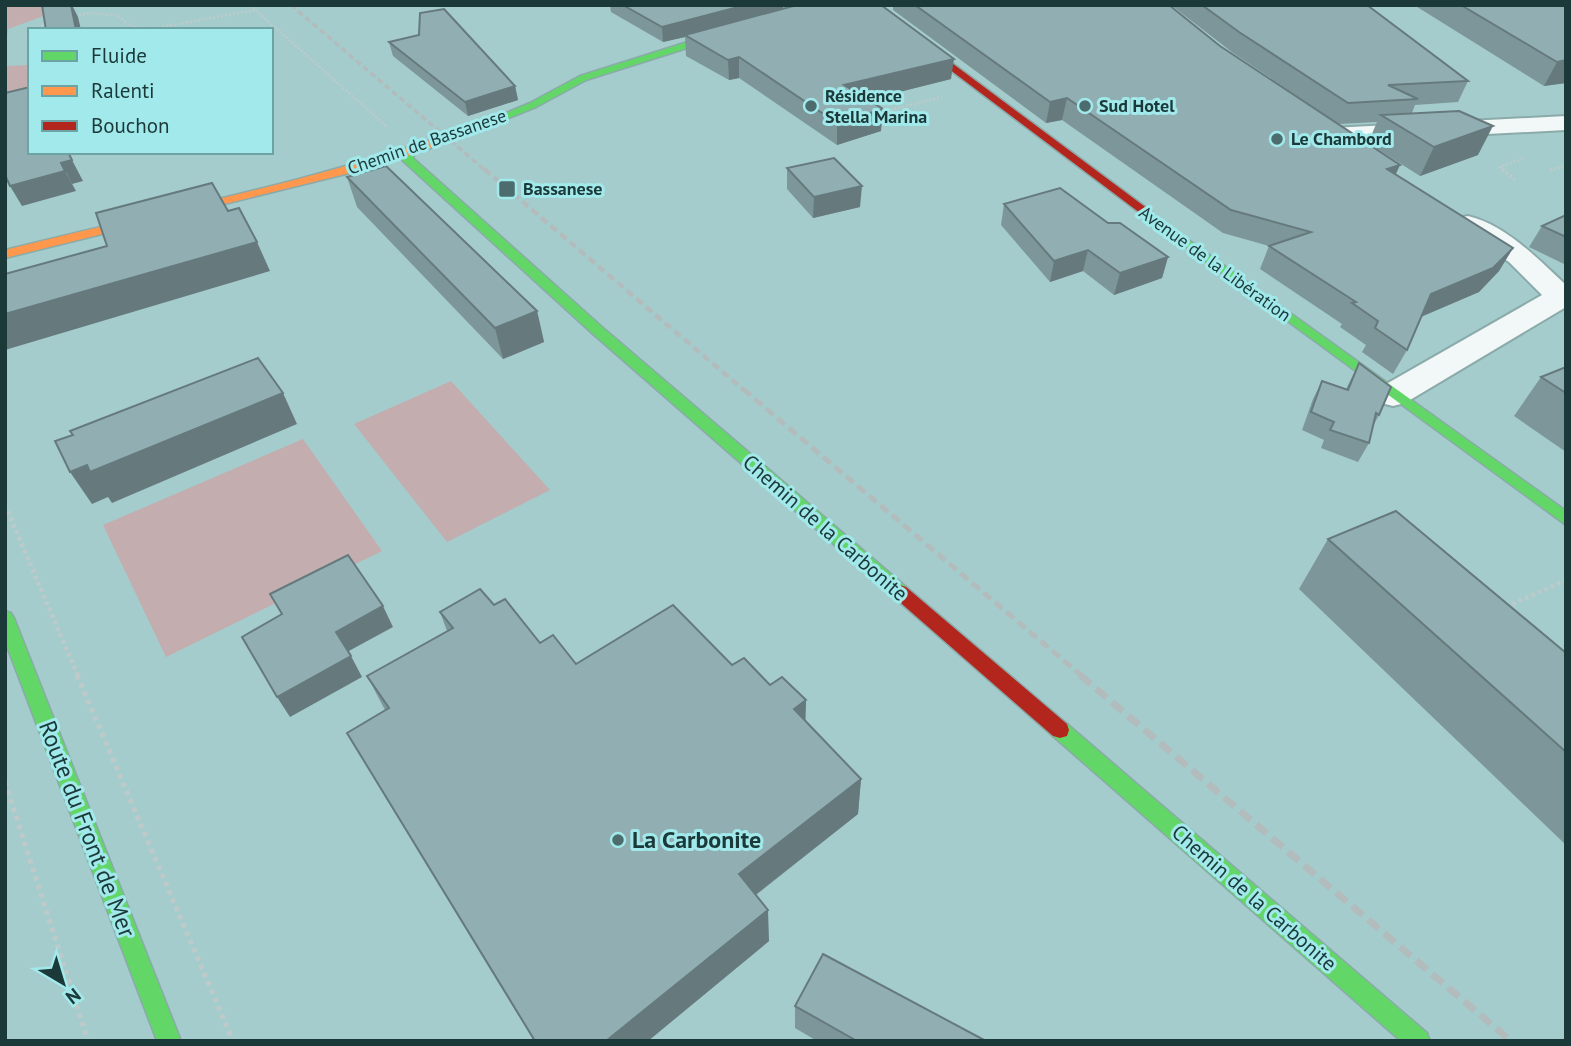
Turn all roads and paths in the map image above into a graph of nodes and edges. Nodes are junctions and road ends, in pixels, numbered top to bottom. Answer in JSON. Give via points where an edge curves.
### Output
{"nodes":[{"id":1,"x":250,"y":5,"type":"edge"},
{"id":2,"x":840,"y":5,"type":"edge"},
{"id":3,"x":868,"y":5,"type":"edge"},
{"id":4,"x":256,"y":10,"type":"junction"},
{"id":5,"x":69,"y":17,"type":"edge"},
{"id":6,"x":58,"y":19,"type":"edge"},
{"id":7,"x":38,"y":28,"type":"edge"},
{"id":8,"x":144,"y":28,"type":"edge"},
{"id":9,"x":157,"y":28,"type":"edge"},
{"id":10,"x":936,"y":91,"type":"dead end"},
{"id":11,"x":871,"y":115,"type":"edge"},
{"id":12,"x":1566,"y":123,"type":"edge"},
{"id":13,"x":412,"y":149,"type":"junction"},
{"id":14,"x":1363,"y":156,"type":"edge"},
{"id":15,"x":1524,"y":158,"type":"dead end"},
{"id":16,"x":1566,"y":166,"type":"edge"},
{"id":17,"x":1550,"y":170,"type":"dead end"},
{"id":18,"x":1515,"y":180,"type":"dead end"},
{"id":19,"x":1448,"y":212,"type":"edge"},
{"id":20,"x":5,"y":254,"type":"edge"},
{"id":21,"x":1563,"y":295,"type":"edge"},
{"id":22,"x":1393,"y":395,"type":"junction"},
{"id":23,"x":5,"y":505,"type":"edge"},
{"id":24,"x":1566,"y":519,"type":"edge"},
{"id":25,"x":1566,"y":580,"type":"edge"},
{"id":26,"x":1504,"y":608,"type":"edge"},
{"id":27,"x":5,"y":618,"type":"edge"},
{"id":28,"x":5,"y":782,"type":"edge"},
{"id":29,"x":88,"y":1041,"type":"edge"},
{"id":30,"x":169,"y":1041,"type":"edge"},
{"id":31,"x":233,"y":1041,"type":"edge"},
{"id":32,"x":1419,"y":1041,"type":"edge"}],
"edges":[{"from":1,"to":4,"type":"path"},
{"from":2,"to":13,"type":"street","name":"Chemin de Bassanese","via":[[700,41],[583,78],[533,105]]},
{"from":3,"to":22,"type":"street","name":"Avenue de la Libération"},
{"from":4,"to":9,"type":"path"},
{"from":4,"to":13,"type":"path"},
{"from":5,"to":8,"type":"path","via":[[117,15],[130,26]]},
{"from":6,"to":7,"type":"path"},
{"from":10,"to":11,"type":"path","via":[[943,97]]},
{"from":12,"to":14,"type":"street","via":[[1322,128]]},
{"from":13,"to":20,"type":"street","name":"Chemin de Bassanese","via":[[309,181]]},
{"from":13,"to":32,"type":"street","name":"Chemin de la Carbonite","via":[[407,159],[597,330]]},
{"from":15,"to":18,"type":"path","via":[[1500,167]]},
{"from":16,"to":17,"type":"path"},
{"from":19,"to":21,"type":"street","via":[[1519,256]]},
{"from":21,"to":22,"type":"street"},
{"from":22,"to":24,"type":"street","name":"Avenue de la Libération"},
{"from":23,"to":31,"type":"path"},
{"from":25,"to":26,"type":"path"},
{"from":27,"to":30,"type":"street","name":"Route du Front de Mer"},
{"from":28,"to":29,"type":"path"}]}
